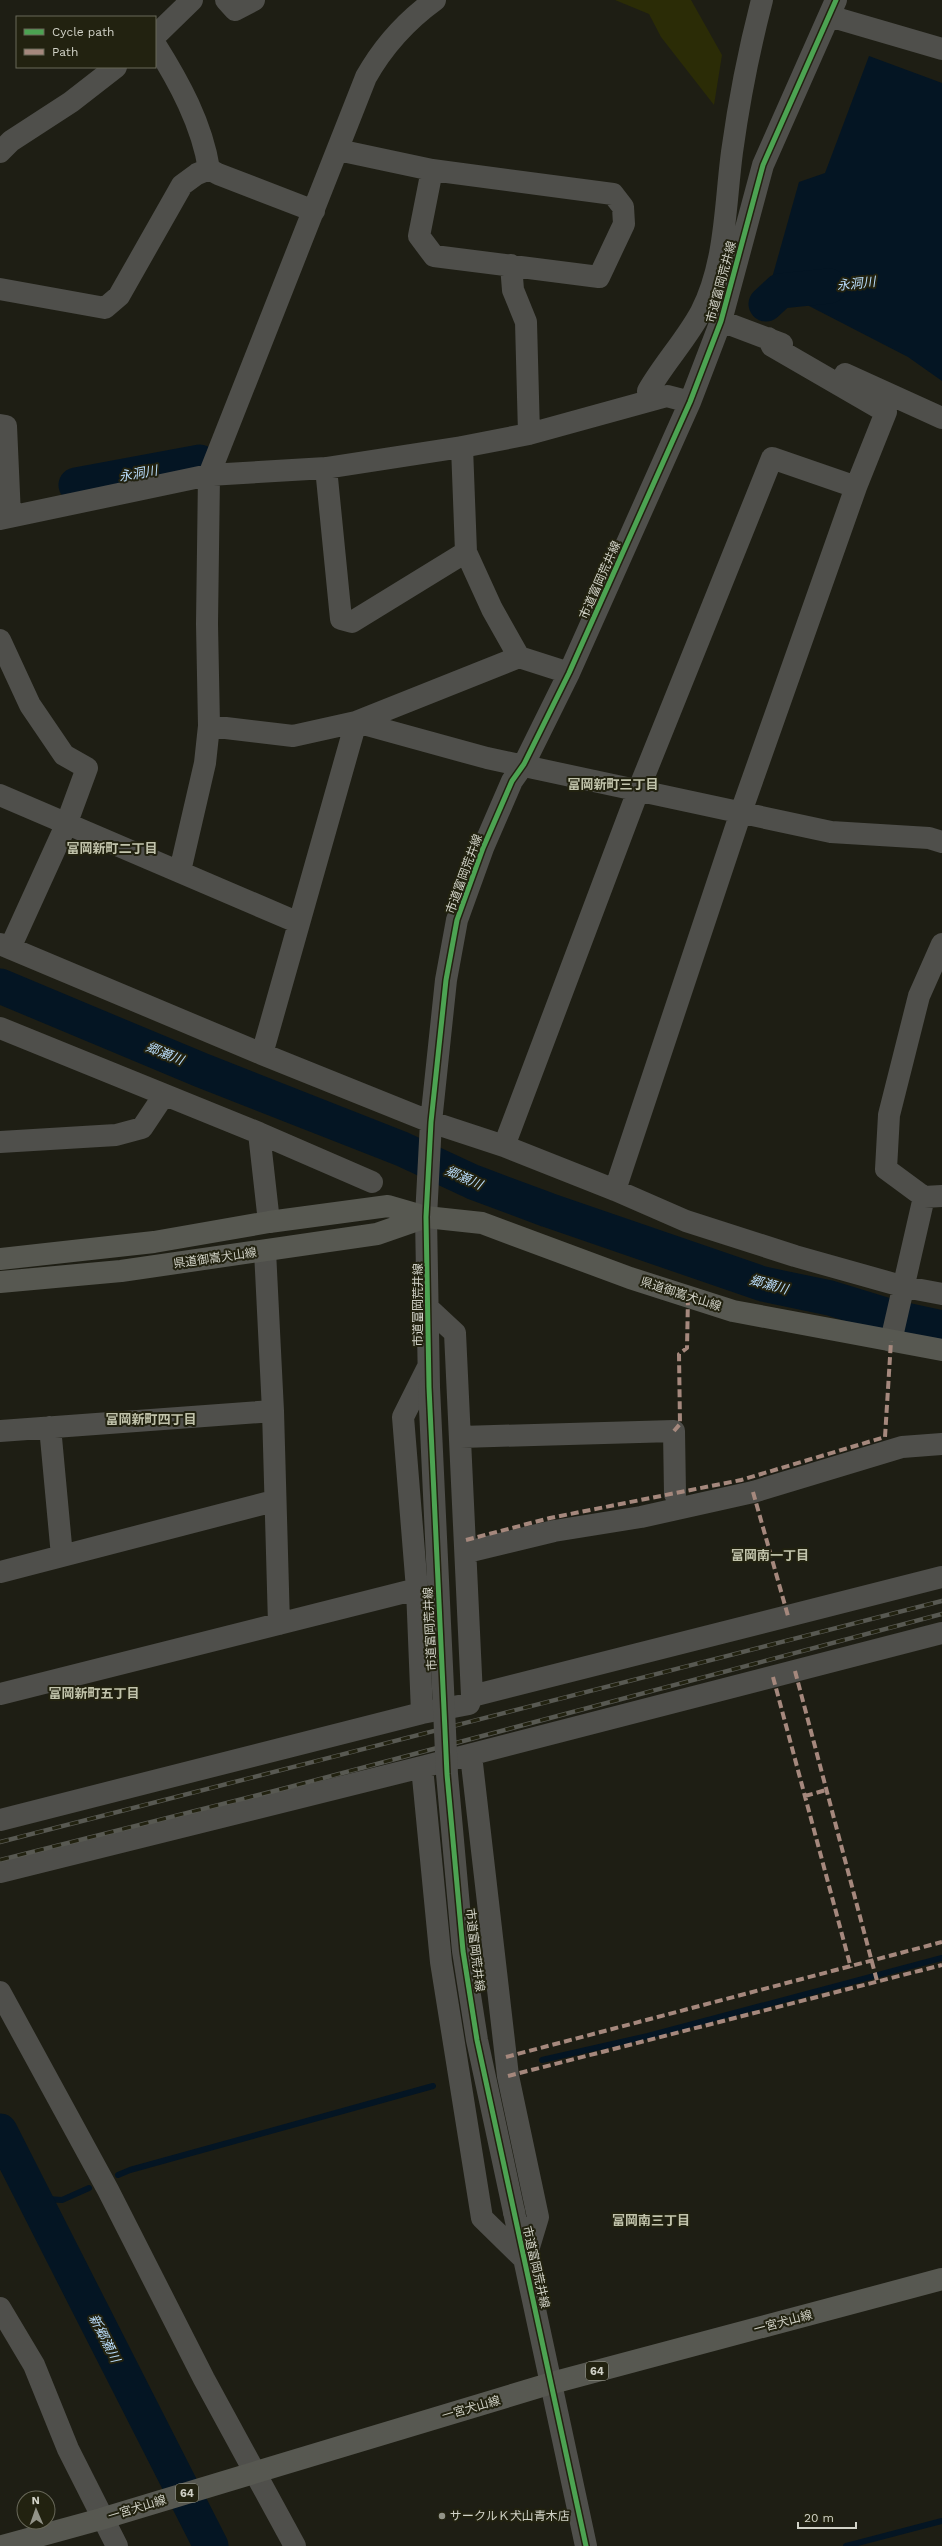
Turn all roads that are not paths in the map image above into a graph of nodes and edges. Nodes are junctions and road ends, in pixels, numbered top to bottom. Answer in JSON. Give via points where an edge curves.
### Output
{"nodes":[{"id":1,"x":192,"y":0,"type":"edge"},
{"id":2,"x":226,"y":0,"type":"edge"},
{"id":3,"x":254,"y":0,"type":"edge"},
{"id":4,"x":435,"y":0,"type":"edge"},
{"id":5,"x":762,"y":0,"type":"edge"},
{"id":6,"x":833,"y":8,"type":"edge"},
{"id":7,"x":156,"y":35,"type":"edge"},
{"id":8,"x":156,"y":46,"type":"edge"},
{"id":9,"x":942,"y":49,"type":"edge"},
{"id":10,"x":115,"y":68,"type":"edge"},
{"id":11,"x":338,"y":150,"type":"junction"},
{"id":12,"x":0,"y":152,"type":"edge"},
{"id":13,"x":209,"y":169,"type":"junction"},
{"id":14,"x":432,"y":170,"type":"junction"},
{"id":15,"x":314,"y":211,"type":"junction"},
{"id":16,"x":511,"y":265,"type":"junction"},
{"id":17,"x":0,"y":289,"type":"edge"},
{"id":18,"x":721,"y":321,"type":"junction"},
{"id":19,"x":768,"y":338,"type":"junction"},
{"id":20,"x":650,"y":399,"type":"junction"},
{"id":21,"x":690,"y":402,"type":"junction"},
{"id":22,"x":942,"y":418,"type":"edge"},
{"id":23,"x":0,"y":425,"type":"edge"},
{"id":24,"x":529,"y":434,"type":"junction"},
{"id":25,"x":462,"y":447,"type":"junction"},
{"id":26,"x":326,"y":468,"type":"junction"},
{"id":27,"x":209,"y":475,"type":"junction"},
{"id":28,"x":856,"y":487,"type":"junction"},
{"id":29,"x":5,"y":518,"type":"edge"},
{"id":30,"x":466,"y":552,"type":"junction"},
{"id":31,"x":0,"y":640,"type":"edge"},
{"id":32,"x":519,"y":657,"type":"junction"},
{"id":33,"x":569,"y":673,"type":"junction"},
{"id":34,"x":356,"y":722,"type":"junction"},
{"id":35,"x":209,"y":726,"type":"junction"},
{"id":36,"x":524,"y":764,"type":"junction"},
{"id":37,"x":638,"y":791,"type":"junction"},
{"id":38,"x":0,"y":795,"type":"edge"},
{"id":39,"x":741,"y":812,"type":"junction"},
{"id":40,"x":66,"y":825,"type":"junction"},
{"id":41,"x":942,"y":842,"type":"edge"},
{"id":42,"x":180,"y":871,"type":"junction"},
{"id":43,"x":299,"y":923,"type":"junction"},
{"id":44,"x":942,"y":944,"type":"edge"},
{"id":45,"x":5,"y":946,"type":"edge"},
{"id":46,"x":0,"y":1028,"type":"edge"},
{"id":47,"x":262,"y":1054,"type":"junction"},
{"id":48,"x":164,"y":1095,"type":"junction"},
{"id":49,"x":431,"y":1122,"type":"junction"},
{"id":50,"x":259,"y":1133,"type":"junction"},
{"id":51,"x":0,"y":1142,"type":"edge"},
{"id":52,"x":504,"y":1146,"type":"junction"},
{"id":53,"x":372,"y":1182,"type":"dead end"},
{"id":54,"x":615,"y":1190,"type":"junction"},
{"id":55,"x":933,"y":1197,"type":"edge"},
{"id":56,"x":426,"y":1217,"type":"junction"},
{"id":57,"x":268,"y":1222,"type":"junction"},
{"id":58,"x":265,"y":1251,"type":"junction"},
{"id":59,"x":0,"y":1259,"type":"edge"},
{"id":60,"x":0,"y":1282,"type":"edge"},
{"id":61,"x":905,"y":1287,"type":"junction"},
{"id":62,"x":942,"y":1294,"type":"edge"},
{"id":63,"x":426,"y":1306,"type":"junction"},
{"id":64,"x":891,"y":1341,"type":"junction"},
{"id":65,"x":942,"y":1350,"type":"edge"},
{"id":66,"x":428,"y":1366,"type":"junction"},
{"id":67,"x":273,"y":1411,"type":"junction"},
{"id":68,"x":50,"y":1427,"type":"junction"},
{"id":69,"x":0,"y":1431,"type":"edge"},
{"id":70,"x":461,"y":1437,"type":"junction"},
{"id":71,"x":942,"y":1444,"type":"edge"},
{"id":72,"x":675,"y":1494,"type":"dead end"},
{"id":73,"x":274,"y":1501,"type":"junction"},
{"id":74,"x":467,"y":1552,"type":"junction"},
{"id":75,"x":62,"y":1556,"type":"junction"},
{"id":76,"x":0,"y":1572,"type":"edge"},
{"id":77,"x":942,"y":1577,"type":"edge"},
{"id":78,"x":417,"y":1589,"type":"junction"},
{"id":79,"x":279,"y":1624,"type":"junction"},
{"id":80,"x":942,"y":1633,"type":"edge"},
{"id":81,"x":0,"y":1694,"type":"edge"},
{"id":82,"x":472,"y":1696,"type":"junction"},
{"id":83,"x":422,"y":1713,"type":"junction"},
{"id":84,"x":471,"y":1754,"type":"junction"},
{"id":85,"x":422,"y":1767,"type":"junction"},
{"id":86,"x":0,"y":1820,"type":"edge"},
{"id":87,"x":0,"y":1872,"type":"edge"},
{"id":88,"x":0,"y":1992,"type":"edge"},
{"id":89,"x":525,"y":2260,"type":"junction"},
{"id":90,"x":942,"y":2279,"type":"edge"},
{"id":91,"x":0,"y":2308,"type":"edge"},
{"id":92,"x":552,"y":2383,"type":"junction"},
{"id":93,"x":255,"y":2471,"type":"junction"},
{"id":94,"x":110,"y":2515,"type":"junction"},
{"id":95,"x":2,"y":2546,"type":"edge"},
{"id":96,"x":117,"y":2546,"type":"edge"},
{"id":97,"x":295,"y":2546,"type":"edge"},
{"id":98,"x":586,"y":2546,"type":"edge"}],
"edges":[{"from":1,"to":7,"type":"street"},
{"from":2,"to":3,"type":"street","via":[[235,10]]},
{"from":4,"to":11,"type":"street","via":[[411,17],[377,58],[366,77]]},
{"from":5,"to":20,"type":"street","via":[[747,58],[732,154],[727,222],[712,283],[701,312],[648,391]]},
{"from":6,"to":9,"type":"street"},
{"from":6,"to":18,"type":"street","name":"市道富岡荒井線","via":[[763,165]]},
{"from":8,"to":13,"type":"street","via":[[176,77],[205,145]]},
{"from":10,"to":12,"type":"street","via":[[71,102],[11,141]]},
{"from":11,"to":14,"type":"street"},
{"from":11,"to":15,"type":"street"},
{"from":13,"to":15,"type":"street"},
{"from":13,"to":17,"type":"street","via":[[182,185],[119,296],[105,308]]},
{"from":14,"to":16,"type":"street","via":[[420,236],[434,256]]},
{"from":14,"to":16,"type":"street","via":[[613,194],[623,207],[624,224],[599,277]]},
{"from":15,"to":27,"type":"street"},
{"from":16,"to":24,"type":"street","via":[[513,290],[526,322]]},
{"from":18,"to":19,"type":"street"},
{"from":18,"to":21,"type":"street","name":"市道富岡荒井線"},
{"from":19,"to":22,"type":"street"},
{"from":19,"to":28,"type":"street","via":[[772,346],[886,412]]},
{"from":20,"to":21,"type":"street","via":[[667,396]]},
{"from":20,"to":24,"type":"street"},
{"from":21,"to":33,"type":"street","name":"市道富岡荒井線"},
{"from":23,"to":29,"type":"street","via":[[6,426]]},
{"from":24,"to":25,"type":"street"},
{"from":25,"to":26,"type":"street"},
{"from":25,"to":30,"type":"street"},
{"from":26,"to":27,"type":"street"},
{"from":26,"to":30,"type":"street","via":[[341,619],[352,622]]},
{"from":27,"to":29,"type":"street"},
{"from":27,"to":35,"type":"street"},
{"from":28,"to":37,"type":"street","via":[[772,458]]},
{"from":28,"to":39,"type":"street"},
{"from":30,"to":32,"type":"street","via":[[492,609]]},
{"from":31,"to":40,"type":"street","via":[[30,705],[64,755],[87,768]]},
{"from":32,"to":33,"type":"street"},
{"from":32,"to":34,"type":"street"},
{"from":33,"to":36,"type":"street","name":"市道富岡荒井線"},
{"from":34,"to":35,"type":"street","via":[[293,736]]},
{"from":34,"to":36,"type":"street","via":[[487,758]]},
{"from":34,"to":43,"type":"street"},
{"from":35,"to":42,"type":"street","via":[[205,763]]},
{"from":36,"to":37,"type":"street"},
{"from":36,"to":49,"type":"street","name":"市道富岡荒井線","via":[[509,788],[458,920],[446,980]]},
{"from":37,"to":39,"type":"street"},
{"from":37,"to":52,"type":"street"},
{"from":38,"to":40,"type":"street"},
{"from":39,"to":41,"type":"street","via":[[831,832],[929,838]]},
{"from":39,"to":54,"type":"street"},
{"from":40,"to":42,"type":"street"},
{"from":40,"to":45,"type":"street"},
{"from":42,"to":43,"type":"street"},
{"from":43,"to":47,"type":"street"},
{"from":44,"to":55,"type":"street","via":[[919,996],[889,1114],[886,1169]]},
{"from":45,"to":47,"type":"street"},
{"from":46,"to":48,"type":"street"},
{"from":47,"to":49,"type":"street"},
{"from":48,"to":50,"type":"street"},
{"from":48,"to":51,"type":"street","via":[[142,1128],[116,1135]]},
{"from":49,"to":52,"type":"street"},
{"from":49,"to":56,"type":"street","name":"市道富岡荒井線"},
{"from":50,"to":53,"type":"street"},
{"from":50,"to":57,"type":"street"},
{"from":52,"to":54,"type":"street"},
{"from":54,"to":61,"type":"street","via":[[686,1221],[795,1256]]},
{"from":55,"to":61,"type":"street"},
{"from":56,"to":57,"type":"main road","name":"県道御嵩犬山線","via":[[388,1206]]},
{"from":56,"to":58,"type":"main road","name":"県道御嵩犬山線","via":[[385,1233]]},
{"from":56,"to":63,"type":"street","name":"市道富岡荒井線"},
{"from":56,"to":64,"type":"main road","name":"県道御嵩犬山線","via":[[482,1223],[630,1278],[733,1311]]},
{"from":57,"to":59,"type":"main road","name":"県道御嵩犬山線","via":[[154,1242]]},
{"from":58,"to":60,"type":"main road","name":"県道御嵩犬山線","via":[[121,1271]]},
{"from":58,"to":67,"type":"street"},
{"from":61,"to":62,"type":"street"},
{"from":61,"to":64,"type":"street"},
{"from":63,"to":66,"type":"street","name":"市道富岡荒井線"},
{"from":63,"to":70,"type":"street","via":[[455,1333]]},
{"from":64,"to":65,"type":"main road","name":"県道御嵩犬山線"},
{"from":66,"to":78,"type":"street","via":[[403,1417]]},
{"from":66,"to":89,"type":"street","name":"市道富岡荒井線","bridge":true,"via":[[447,1774],[463,1952],[477,2040]]},
{"from":67,"to":68,"type":"street"},
{"from":67,"to":73,"type":"street"},
{"from":68,"to":69,"type":"street"},
{"from":68,"to":75,"type":"street"},
{"from":70,"to":72,"type":"street","via":[[674,1431]]},
{"from":70,"to":74,"type":"street"},
{"from":71,"to":74,"type":"street","via":[[902,1447],[753,1492],[641,1517],[554,1531]]},
{"from":73,"to":75,"type":"street"},
{"from":73,"to":79,"type":"street"},
{"from":74,"to":82,"type":"street"},
{"from":75,"to":76,"type":"street"},
{"from":77,"to":82,"type":"street"},
{"from":78,"to":79,"type":"street"},
{"from":78,"to":83,"type":"street"},
{"from":79,"to":81,"type":"street"},
{"from":80,"to":84,"type":"street"},
{"from":82,"to":83,"type":"street","via":[[469,1704]]},
{"from":83,"to":86,"type":"street"},
{"from":84,"to":85,"type":"street"},
{"from":84,"to":89,"type":"street","via":[[508,2076],[538,2217]]},
{"from":85,"to":87,"type":"street"},
{"from":85,"to":89,"type":"street","via":[[441,1962],[482,2218]]},
{"from":88,"to":93,"type":"street","via":[[108,2190],[204,2379]]},
{"from":89,"to":92,"type":"street","name":"市道富岡荒井線"},
{"from":90,"to":92,"type":"main road","name":"一宮犬山線","number":"64"},
{"from":91,"to":94,"type":"street","via":[[34,2365],[68,2449]]},
{"from":92,"to":93,"type":"main road","name":"一宮犬山線","number":"64"},
{"from":92,"to":98,"type":"street","name":"市道富岡荒井線"},
{"from":93,"to":94,"type":"main road","name":"一宮犬山線","number":"64"},
{"from":93,"to":97,"type":"street"},
{"from":94,"to":95,"type":"main road","name":"一宮犬山線","number":"64"},
{"from":94,"to":96,"type":"street"}]}
